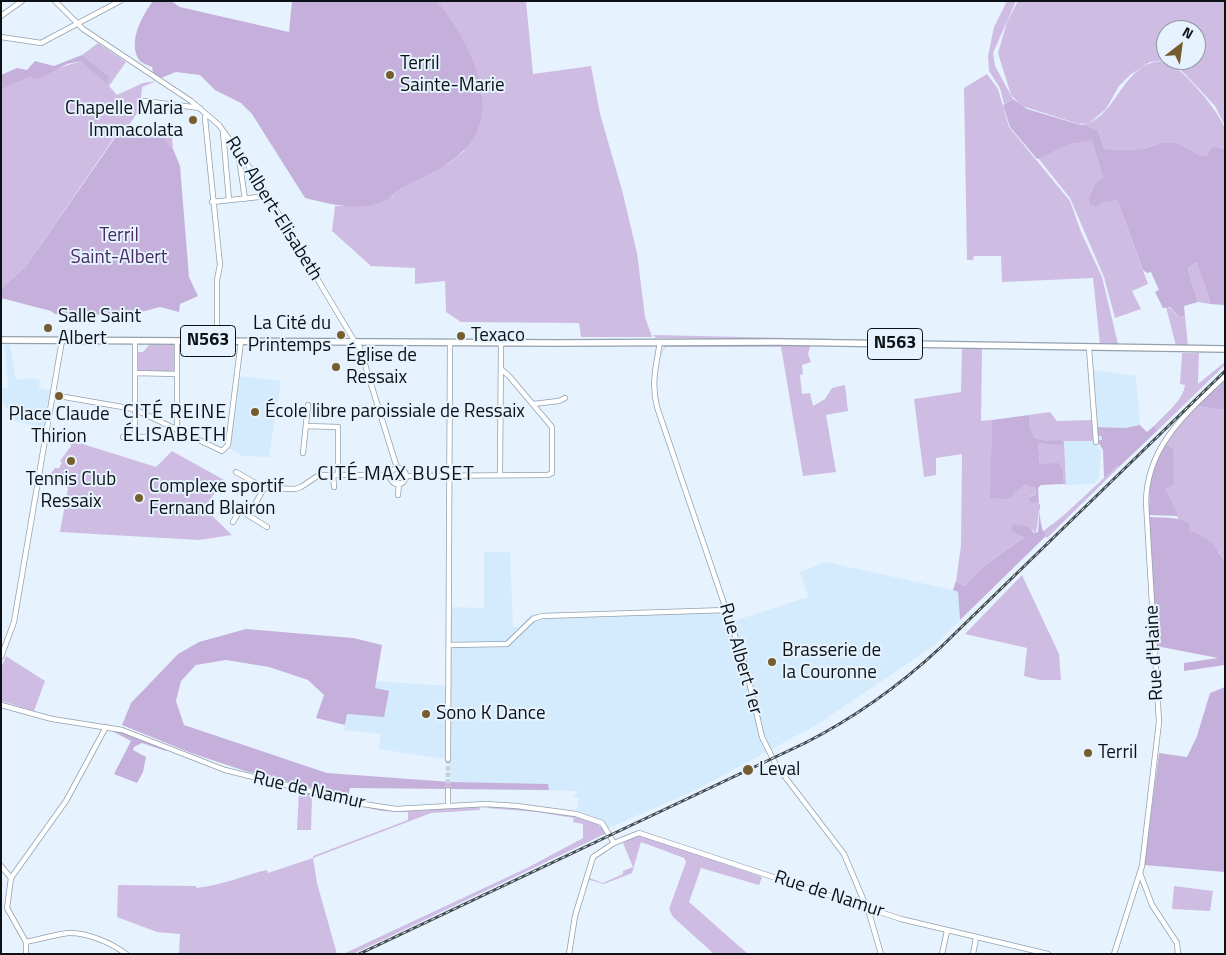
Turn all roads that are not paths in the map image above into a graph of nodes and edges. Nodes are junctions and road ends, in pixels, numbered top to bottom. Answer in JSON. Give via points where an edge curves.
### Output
{"nodes":[{"id":1,"x":22,"y":1,"type":"edge"},
{"id":2,"x":55,"y":1,"type":"edge"},
{"id":3,"x":120,"y":1,"type":"edge"},
{"id":4,"x":1,"y":16,"type":"edge"},
{"id":5,"x":77,"y":24,"type":"junction"},
{"id":6,"x":1,"y":37,"type":"edge"},
{"id":7,"x":144,"y":101,"type":"dead end"},
{"id":8,"x":200,"y":108,"type":"junction"},
{"id":9,"x":206,"y":114,"type":"junction"},
{"id":10,"x":223,"y":131,"type":"junction"},
{"id":11,"x":242,"y":156,"type":"junction"},
{"id":12,"x":268,"y":196,"type":"junction"},
{"id":13,"x":245,"y":199,"type":"junction"},
{"id":14,"x":229,"y":200,"type":"junction"},
{"id":15,"x":212,"y":202,"type":"junction"},
{"id":16,"x":1,"y":340,"type":"edge"},
{"id":17,"x":62,"y":340,"type":"junction"},
{"id":18,"x":135,"y":341,"type":"junction"},
{"id":19,"x":178,"y":341,"type":"junction"},
{"id":20,"x":217,"y":341,"type":"junction"},
{"id":21,"x":241,"y":341,"type":"junction"},
{"id":22,"x":356,"y":342,"type":"junction"},
{"id":23,"x":450,"y":342,"type":"junction"},
{"id":24,"x":501,"y":342,"type":"junction"},
{"id":25,"x":658,"y":342,"type":"junction"},
{"id":26,"x":1089,"y":348,"type":"junction"},
{"id":27,"x":1225,"y":349,"type":"edge"},
{"id":28,"x":501,"y":369,"type":"junction"},
{"id":29,"x":134,"y":373,"type":"junction"},
{"id":30,"x":177,"y":374,"type":"junction"},
{"id":31,"x":1225,"y":376,"type":"edge"},
{"id":32,"x":53,"y":395,"type":"junction"},
{"id":33,"x":565,"y":398,"type":"dead end"},
{"id":34,"x":533,"y":404,"type":"junction"},
{"id":35,"x":308,"y":406,"type":"dead end"},
{"id":36,"x":134,"y":409,"type":"junction"},
{"id":37,"x":306,"y":426,"type":"junction"},
{"id":38,"x":177,"y":430,"type":"junction"},
{"id":39,"x":123,"y":437,"type":"dead end"},
{"id":40,"x":134,"y":437,"type":"junction"},
{"id":41,"x":145,"y":437,"type":"dead end"},
{"id":42,"x":1096,"y":442,"type":"dead end"},
{"id":43,"x":303,"y":453,"type":"dead end"},
{"id":44,"x":397,"y":468,"type":"junction"},
{"id":45,"x":236,"y":472,"type":"dead end"},
{"id":46,"x":336,"y":475,"type":"junction"},
{"id":47,"x":390,"y":475,"type":"junction"},
{"id":48,"x":449,"y":475,"type":"junction"},
{"id":49,"x":500,"y":475,"type":"junction"},
{"id":50,"x":406,"y":476,"type":"junction"},
{"id":51,"x":398,"y":484,"type":"junction"},
{"id":52,"x":334,"y":487,"type":"dead end"},
{"id":53,"x":264,"y":488,"type":"junction"},
{"id":54,"x":398,"y":495,"type":"dead end"},
{"id":55,"x":249,"y":515,"type":"junction"},
{"id":56,"x":233,"y":522,"type":"dead end"},
{"id":57,"x":267,"y":527,"type":"dead end"},
{"id":58,"x":727,"y":610,"type":"junction"},
{"id":59,"x":449,"y":645,"type":"junction"},
{"id":60,"x":1,"y":657,"type":"edge"},
{"id":61,"x":1,"y":705,"type":"edge"},
{"id":62,"x":106,"y":727,"type":"junction"},
{"id":63,"x":448,"y":759,"type":"tunnel mouth"},
{"id":64,"x":448,"y":790,"type":"tunnel mouth"},
{"id":65,"x":448,"y":806,"type":"junction"},
{"id":66,"x":614,"y":843,"type":"junction"},
{"id":67,"x":1,"y":866,"type":"edge"},
{"id":68,"x":1140,"y":873,"type":"junction"},
{"id":69,"x":11,"y":878,"type":"junction"},
{"id":70,"x":867,"y":909,"type":"junction"},
{"id":71,"x":948,"y":932,"type":"junction"},
{"id":72,"x":976,"y":938,"type":"junction"},
{"id":73,"x":26,"y":942,"type":"junction"},
{"id":74,"x":26,"y":954,"type":"edge"},
{"id":75,"x":126,"y":954,"type":"edge"},
{"id":76,"x":569,"y":954,"type":"edge"},
{"id":77,"x":880,"y":954,"type":"edge"},
{"id":78,"x":942,"y":954,"type":"edge"},
{"id":79,"x":973,"y":954,"type":"edge"},
{"id":80,"x":1048,"y":954,"type":"edge"},
{"id":81,"x":1114,"y":954,"type":"edge"},
{"id":82,"x":1178,"y":954,"type":"edge"}],
"edges":[{"from":1,"to":4,"type":"street"},
{"from":2,"to":5,"type":"street","name":"Rue Albert-Elisabeth"},
{"from":3,"to":5,"type":"street"},
{"from":5,"to":6,"type":"street","via":[[41,43]]},
{"from":5,"to":8,"type":"street","name":"Rue Albert-Elisabeth"},
{"from":7,"to":8,"type":"street"},
{"from":8,"to":9,"type":"street","name":"Rue Albert-Elisabeth"},
{"from":9,"to":10,"type":"street","name":"Rue Albert-Elisabeth"},
{"from":9,"to":15,"type":"street"},
{"from":10,"to":11,"type":"street","name":"Rue Albert-Elisabeth"},
{"from":10,"to":14,"type":"street"},
{"from":11,"to":12,"type":"street","name":"Rue Albert-Elisabeth"},
{"from":11,"to":13,"type":"street","via":[[239,158]]},
{"from":12,"to":13,"type":"street"},
{"from":12,"to":22,"type":"street","name":"Rue Albert-Elisabeth"},
{"from":13,"to":14,"type":"street"},
{"from":14,"to":15,"type":"street"},
{"from":15,"to":20,"type":"street","via":[[220,264]]},
{"from":16,"to":17,"type":"main road","number":"N563"},
{"from":17,"to":18,"type":"main road","number":"N563"},
{"from":17,"to":32,"type":"street"},
{"from":18,"to":19,"type":"main road","number":"N563"},
{"from":18,"to":29,"type":"street"},
{"from":19,"to":20,"type":"main road","number":"N563"},
{"from":19,"to":30,"type":"street"},
{"from":20,"to":21,"type":"main road","number":"N563"},
{"from":21,"to":22,"type":"main road","number":"N563"},
{"from":21,"to":38,"type":"street","via":[[228,446],[225,450],[218,450]]},
{"from":22,"to":23,"type":"main road","number":"N563"},
{"from":22,"to":44,"type":"street","name":"Rue Albert-Elisabeth"},
{"from":23,"to":24,"type":"main road","number":"N563"},
{"from":23,"to":48,"type":"street"},
{"from":24,"to":25,"type":"main road","number":"N563"},
{"from":24,"to":28,"type":"street"},
{"from":25,"to":26,"type":"main road","number":"N563"},
{"from":25,"to":58,"type":"street","name":"Rue Albert 1er","via":[[653,390]]},
{"from":26,"to":27,"type":"main road","number":"N563"},
{"from":26,"to":42,"type":"street"},
{"from":28,"to":34,"type":"street"},
{"from":28,"to":49,"type":"street"},
{"from":29,"to":30,"type":"street"},
{"from":29,"to":36,"type":"street"},
{"from":30,"to":38,"type":"street"},
{"from":31,"to":68,"type":"street","name":"Rue d'Haine","via":[[1166,436],[1156,453],[1148,480],[1146,502],[1159,722]]},
{"from":32,"to":36,"type":"street"},
{"from":32,"to":60,"type":"street","via":[[14,620]]},
{"from":33,"to":34,"type":"street","via":[[559,402]]},
{"from":34,"to":49,"type":"street","via":[[552,427],[552,473]]},
{"from":35,"to":37,"type":"street"},
{"from":36,"to":38,"type":"street"},
{"from":36,"to":40,"type":"street"},
{"from":37,"to":43,"type":"street"},
{"from":37,"to":46,"type":"street","via":[[338,427]]},
{"from":39,"to":40,"type":"street"},
{"from":40,"to":41,"type":"street"},
{"from":44,"to":47,"type":"street"},
{"from":44,"to":50,"type":"street"},
{"from":45,"to":53,"type":"street"},
{"from":46,"to":47,"type":"street"},
{"from":46,"to":52,"type":"street"},
{"from":46,"to":53,"type":"street","via":[[315,476],[298,489]]},
{"from":47,"to":51,"type":"street"},
{"from":48,"to":49,"type":"street"},
{"from":48,"to":50,"type":"street"},
{"from":48,"to":59,"type":"street"},
{"from":50,"to":51,"type":"street"},
{"from":51,"to":54,"type":"street"},
{"from":53,"to":55,"type":"street"},
{"from":55,"to":56,"type":"street","via":[[240,510]]},
{"from":55,"to":57,"type":"street"},
{"from":58,"to":59,"type":"street","via":[[542,616],[533,619],[508,644]]},
{"from":58,"to":70,"type":"street","name":"Rue Albert 1er","via":[[746,668],[759,728],[770,755],[844,854]]},
{"from":59,"to":63,"type":"street"},
{"from":61,"to":62,"type":"street","name":"Rue de Namur"},
{"from":62,"to":65,"type":"street","name":"Rue de Namur","via":[[130,732],[225,770],[338,799],[396,809]]},
{"from":62,"to":69,"type":"street","via":[[66,801]]},
{"from":64,"to":65,"type":"street"},
{"from":65,"to":66,"type":"street","name":"Rue de Namur","via":[[496,804],[576,814],[602,823]]},
{"from":66,"to":70,"type":"street","name":"Rue de Namur","via":[[639,833],[646,834]]},
{"from":66,"to":76,"type":"street","name":"Rue de Namur","via":[[596,853],[591,860],[575,916]]},
{"from":67,"to":69,"type":"street"},
{"from":68,"to":81,"type":"street","name":"Rue d'Haine"},
{"from":68,"to":82,"type":"street","via":[[1152,905],[1177,943]]},
{"from":69,"to":73,"type":"street","via":[[6,908]]},
{"from":70,"to":71,"type":"street","name":"Rue de Namur"},
{"from":70,"to":77,"type":"street","name":"Rue Albert 1er"},
{"from":71,"to":72,"type":"street","name":"Rue de Namur"},
{"from":71,"to":78,"type":"street"},
{"from":72,"to":79,"type":"street"},
{"from":72,"to":80,"type":"street","name":"Rue de Namur"},
{"from":73,"to":74,"type":"street"},
{"from":73,"to":75,"type":"street","via":[[69,933],[108,943]]}]}
